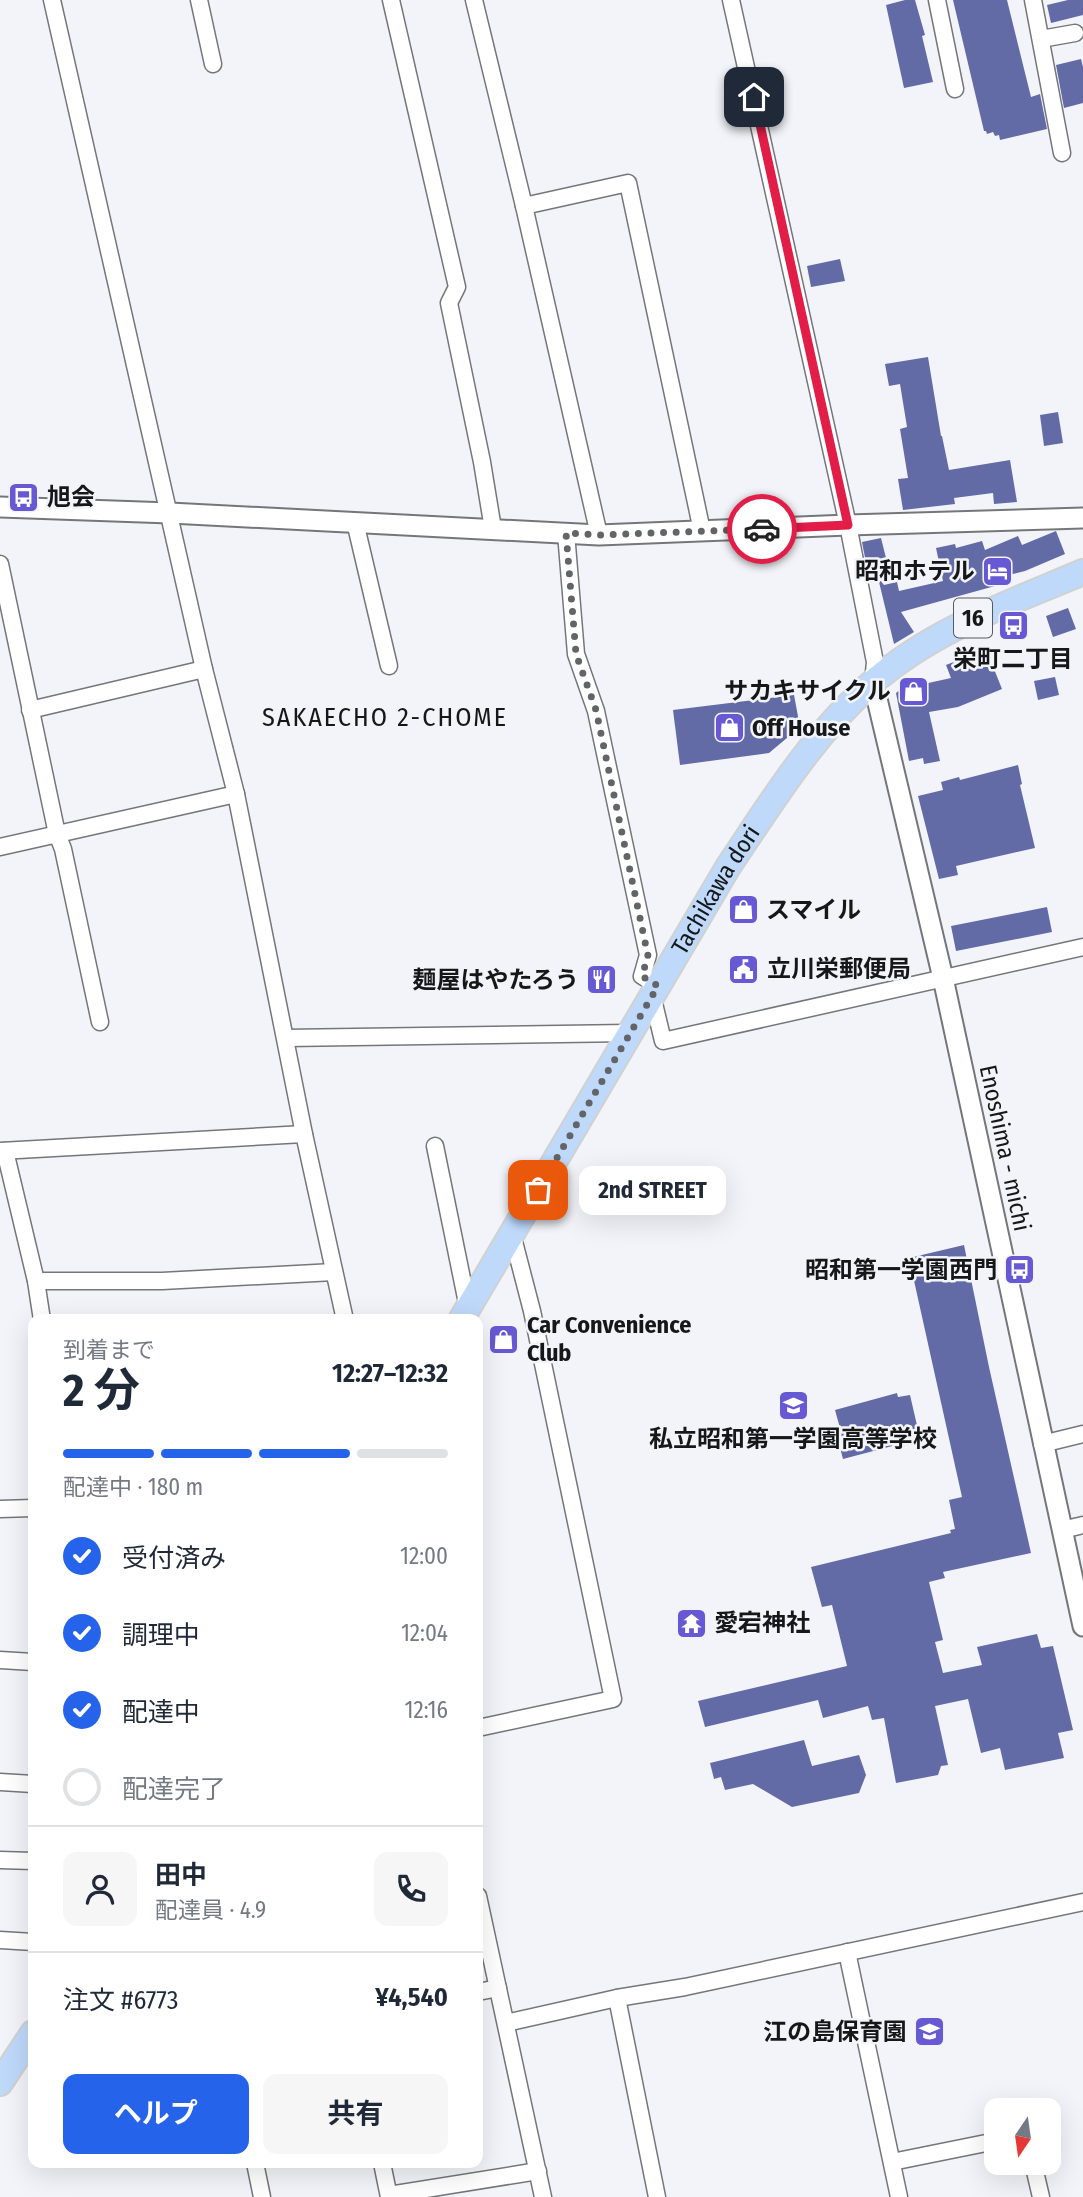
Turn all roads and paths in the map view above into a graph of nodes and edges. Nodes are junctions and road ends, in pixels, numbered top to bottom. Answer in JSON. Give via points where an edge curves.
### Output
{"nodes":[{"id":1,"x":52,"y":0,"type":"edge"},
{"id":2,"x":199,"y":0,"type":"edge"},
{"id":3,"x":391,"y":0,"type":"edge"},
{"id":4,"x":474,"y":0,"type":"edge"},
{"id":5,"x":732,"y":0,"type":"edge"},
{"id":6,"x":937,"y":0,"type":"edge"},
{"id":7,"x":1033,"y":0,"type":"edge"},
{"id":8,"x":1075,"y":33,"type":"dead end"},
{"id":9,"x":1041,"y":39,"type":"junction"},
{"id":10,"x":213,"y":64,"type":"dead end"},
{"id":11,"x":955,"y":89,"type":"dead end"},
{"id":12,"x":1062,"y":153,"type":"dead end"},
{"id":13,"x":524,"y":206,"type":"junction"},
{"id":14,"x":0,"y":507,"type":"edge"},
{"id":15,"x":170,"y":513,"type":"junction"},
{"id":16,"x":1083,"y":518,"type":"edge"},
{"id":17,"x":355,"y":522,"type":"junction"},
{"id":18,"x":848,"y":525,"type":"junction"},
{"id":19,"x":494,"y":529,"type":"junction"},
{"id":20,"x":702,"y":531,"type":"junction"},
{"id":21,"x":566,"y":533,"type":"junction"},
{"id":22,"x":599,"y":535,"type":"junction"},
{"id":23,"x":0,"y":564,"type":"edge"},
{"id":24,"x":1083,"y":572,"type":"edge"},
{"id":25,"x":388,"y":666,"type":"dead end"},
{"id":26,"x":204,"y":669,"type":"junction"},
{"id":27,"x":873,"y":682,"type":"junction"},
{"id":28,"x":30,"y":709,"type":"junction"},
{"id":29,"x":236,"y":794,"type":"junction"},
{"id":30,"x":57,"y":834,"type":"junction"},
{"id":31,"x":0,"y":847,"type":"edge"},
{"id":32,"x":1083,"y":947,"type":"edge"},
{"id":33,"x":943,"y":978,"type":"junction"},
{"id":34,"x":655,"y":990,"type":"junction"},
{"id":35,"x":100,"y":1022,"type":"dead end"},
{"id":36,"x":629,"y":1033,"type":"junction"},
{"id":37,"x":286,"y":1038,"type":"junction"},
{"id":38,"x":304,"y":1134,"type":"junction"},
{"id":39,"x":435,"y":1146,"type":"dead end"},
{"id":40,"x":3,"y":1151,"type":"edge"},
{"id":41,"x":512,"y":1234,"type":"junction"},
{"id":42,"x":334,"y":1272,"type":"junction"},
{"id":43,"x":36,"y":1281,"type":"junction"},
{"id":44,"x":40,"y":1314,"type":"edge"},
{"id":45,"x":344,"y":1314,"type":"edge"},
{"id":46,"x":464,"y":1314,"type":"edge"},
{"id":47,"x":1083,"y":1434,"type":"edge"},
{"id":48,"x":1042,"y":1444,"type":"junction"},
{"id":49,"x":28,"y":1508,"type":"edge"},
{"id":50,"x":0,"y":1509,"type":"edge"},
{"id":51,"x":1083,"y":1525,"type":"edge"},
{"id":52,"x":1062,"y":1530,"type":"junction"},
{"id":53,"x":1083,"y":1626,"type":"edge"},
{"id":54,"x":0,"y":1660,"type":"edge"},
{"id":55,"x":28,"y":1662,"type":"edge"},
{"id":56,"x":483,"y":1727,"type":"edge"},
{"id":57,"x":0,"y":1782,"type":"edge"},
{"id":58,"x":28,"y":1784,"type":"edge"},
{"id":59,"x":0,"y":1860,"type":"edge"},
{"id":60,"x":28,"y":1861,"type":"edge"},
{"id":61,"x":1083,"y":1902,"type":"edge"},
{"id":62,"x":483,"y":1919,"type":"edge"},
{"id":63,"x":0,"y":1940,"type":"edge"},
{"id":64,"x":28,"y":1942,"type":"edge"},
{"id":65,"x":847,"y":1952,"type":"junction"},
{"id":66,"x":498,"y":1988,"type":"junction"},
{"id":67,"x":483,"y":1991,"type":"edge"},
{"id":68,"x":617,"y":1998,"type":"junction"},
{"id":69,"x":506,"y":2023,"type":"junction"},
{"id":70,"x":28,"y":2041,"type":"edge"},
{"id":71,"x":0,"y":2083,"type":"edge"},
{"id":72,"x":984,"y":2143,"type":"edge"},
{"id":73,"x":892,"y":2162,"type":"junction"},
{"id":74,"x":256,"y":2168,"type":"edge"},
{"id":75,"x":383,"y":2168,"type":"edge"},
{"id":76,"x":538,"y":2171,"type":"junction"},
{"id":77,"x":1036,"y":2175,"type":"edge"},
{"id":78,"x":389,"y":2196,"type":"edge"},
{"id":79,"x":262,"y":2197,"type":"edge"},
{"id":80,"x":543,"y":2197,"type":"edge"},
{"id":81,"x":657,"y":2197,"type":"edge"},
{"id":82,"x":899,"y":2197,"type":"edge"},
{"id":83,"x":1041,"y":2197,"type":"edge"}],
"edges":[{"from":1,"to":15,"type":"street"},
{"from":2,"to":10,"type":"street"},
{"from":3,"to":19,"type":"street","via":[[457,287],[449,303]]},
{"from":4,"to":13,"type":"street"},
{"from":5,"to":18,"type":"street"},
{"from":6,"to":11,"type":"street"},
{"from":7,"to":9,"type":"street"},
{"from":8,"to":9,"type":"street"},
{"from":9,"to":12,"type":"street"},
{"from":13,"to":20,"type":"street","via":[[628,183]]},
{"from":13,"to":22,"type":"street"},
{"from":14,"to":15,"type":"street"},
{"from":15,"to":17,"type":"street"},
{"from":15,"to":26,"type":"street"},
{"from":16,"to":18,"type":"street"},
{"from":17,"to":19,"type":"street"},
{"from":17,"to":25,"type":"street"},
{"from":18,"to":20,"type":"street"},
{"from":18,"to":27,"type":"street","via":[[875,662]]},
{"from":19,"to":21,"type":"street"},
{"from":20,"to":22,"type":"street"},
{"from":21,"to":22,"type":"street"},
{"from":21,"to":34,"type":"street","via":[[576,654],[596,710],[648,956],[642,976]]},
{"from":23,"to":28,"type":"street"},
{"from":24,"to":27,"type":"main road","name":"Tachikawa dori","number":"16","via":[[970,620],[913,652]]},
{"from":26,"to":28,"type":"street"},
{"from":26,"to":29,"type":"street"},
{"from":27,"to":33,"type":"street","name":"Enoshima - michi"},
{"from":27,"to":34,"type":"main road","name":"Tachikawa dori","number":"16","via":[[839,714],[774,799]]},
{"from":28,"to":30,"type":"street"},
{"from":29,"to":30,"type":"street"},
{"from":29,"to":37,"type":"street"},
{"from":30,"to":31,"type":"street"},
{"from":30,"to":35,"type":"street"},
{"from":32,"to":33,"type":"street"},
{"from":33,"to":34,"type":"street","via":[[663,1041]]},
{"from":33,"to":48,"type":"street","name":"Enoshima - michi"},
{"from":34,"to":36,"type":"main road","name":"Tachikawa dori","number":"16"},
{"from":36,"to":37,"type":"street"},
{"from":36,"to":41,"type":"main road","name":"Tachikawa dori","number":"16"},
{"from":37,"to":38,"type":"street"},
{"from":38,"to":40,"type":"street"},
{"from":38,"to":42,"type":"street"},
{"from":39,"to":46,"type":"street"},
{"from":40,"to":43,"type":"street"},
{"from":41,"to":46,"type":"main road","name":"Tachikawa dori","number":"16"},
{"from":41,"to":56,"type":"street","via":[[613,1699]]},
{"from":42,"to":43,"type":"street","via":[[162,1281]]},
{"from":42,"to":45,"type":"street"},
{"from":43,"to":44,"type":"street"},
{"from":47,"to":48,"type":"street"},
{"from":48,"to":52,"type":"street","name":"Enoshima - michi"},
{"from":49,"to":50,"type":"street"},
{"from":51,"to":52,"type":"street"},
{"from":52,"to":53,"type":"street","name":"Enoshima - michi"},
{"from":54,"to":55,"type":"street"},
{"from":57,"to":58,"type":"street"},
{"from":59,"to":60,"type":"street"},
{"from":61,"to":65,"type":"street"},
{"from":62,"to":66,"type":"street"},
{"from":63,"to":64,"type":"street"},
{"from":65,"to":68,"type":"street"},
{"from":65,"to":73,"type":"street"},
{"from":66,"to":67,"type":"street"},
{"from":66,"to":69,"type":"street"},
{"from":68,"to":69,"type":"street"},
{"from":68,"to":81,"type":"street"},
{"from":69,"to":76,"type":"street"},
{"from":70,"to":71,"type":"main road"},
{"from":72,"to":73,"type":"street"},
{"from":73,"to":82,"type":"street"},
{"from":74,"to":79,"type":"street"},
{"from":75,"to":78,"type":"street"},
{"from":76,"to":78,"type":"street"},
{"from":76,"to":80,"type":"street"},
{"from":77,"to":83,"type":"street"}]}
